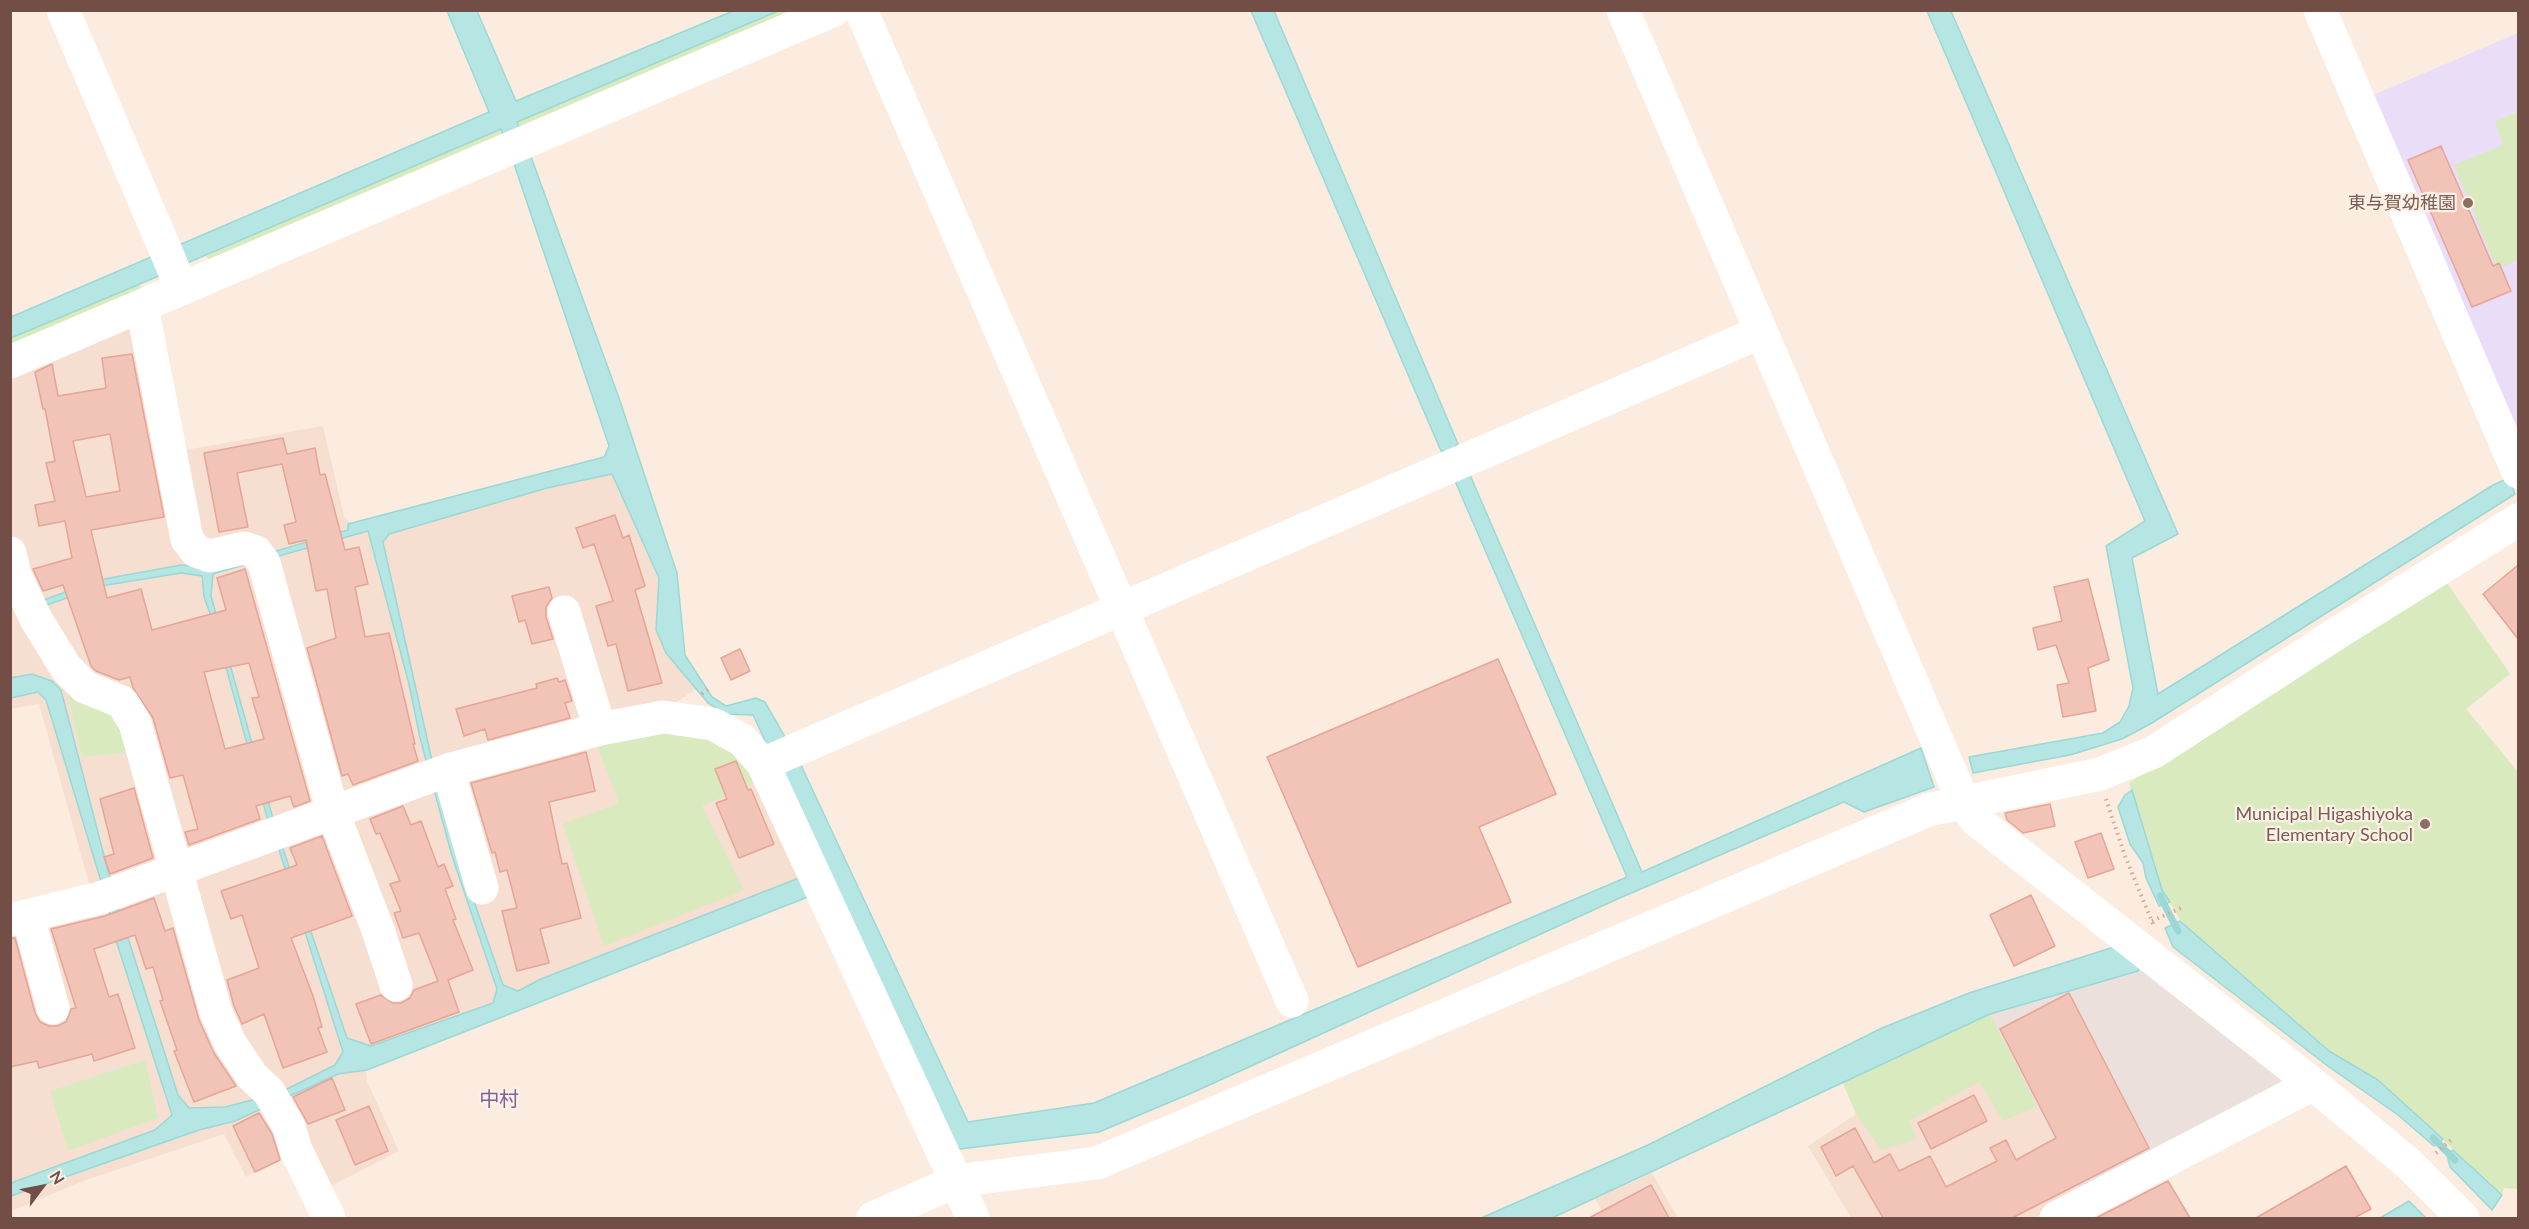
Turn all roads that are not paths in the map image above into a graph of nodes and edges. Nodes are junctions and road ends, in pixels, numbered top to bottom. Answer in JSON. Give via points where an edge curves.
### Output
{"nodes":[{"id":1,"x":63,"y":10,"type":"edge"},
{"id":2,"x":834,"y":10,"type":"edge"},
{"id":3,"x":861,"y":10,"type":"edge"},
{"id":4,"x":1623,"y":10,"type":"edge"},
{"id":5,"x":2320,"y":10,"type":"edge"},
{"id":6,"x":174,"y":270,"type":"junction"},
{"id":7,"x":142,"y":307,"type":"junction"},
{"id":8,"x":1761,"y":332,"type":"junction"},
{"id":9,"x":10,"y":362,"type":"edge"},
{"id":10,"x":2518,"y":472,"type":"edge"},
{"id":11,"x":2518,"y":520,"type":"edge"},
{"id":12,"x":10,"y":553,"type":"edge"},
{"id":13,"x":1120,"y":609,"type":"junction"},
{"id":14,"x":564,"y":612,"type":"dead end"},
{"id":15,"x":600,"y":729,"type":"junction"},
{"id":16,"x":779,"y":757,"type":"junction"},
{"id":17,"x":438,"y":773,"type":"junction"},
{"id":18,"x":1963,"y":801,"type":"junction"},
{"id":19,"x":332,"y":810,"type":"junction"},
{"id":20,"x":175,"y":870,"type":"junction"},
{"id":21,"x":482,"y":888,"type":"dead end"},
{"id":22,"x":19,"y":918,"type":"edge"},
{"id":23,"x":396,"y":985,"type":"dead end"},
{"id":24,"x":1292,"y":1001,"type":"dead end"},
{"id":25,"x":53,"y":1008,"type":"dead end"},
{"id":26,"x":2313,"y":1084,"type":"junction"},
{"id":27,"x":956,"y":1181,"type":"junction"},
{"id":28,"x":329,"y":1218,"type":"edge"},
{"id":29,"x":873,"y":1218,"type":"edge"},
{"id":30,"x":973,"y":1218,"type":"edge"},
{"id":31,"x":2055,"y":1218,"type":"edge"},
{"id":32,"x":2463,"y":1218,"type":"edge"}],
"edges":[{"from":1,"to":6,"type":"street"},
{"from":2,"to":6,"type":"street"},
{"from":3,"to":13,"type":"street"},
{"from":4,"to":8,"type":"street"},
{"from":5,"to":10,"type":"street"},
{"from":6,"to":7,"type":"street"},
{"from":7,"to":9,"type":"street"},
{"from":7,"to":19,"type":"street","via":[[187,539],[196,551],[210,556],[244,548],[256,552],[264,563]]},
{"from":8,"to":13,"type":"street"},
{"from":8,"to":18,"type":"street"},
{"from":11,"to":18,"type":"street","via":[[2154,752],[2100,774]]},
{"from":12,"to":20,"type":"street","via":[[15,575],[36,619],[66,668],[85,687],[123,702],[135,723]]},
{"from":13,"to":16,"type":"street"},
{"from":13,"to":24,"type":"street"},
{"from":14,"to":15,"type":"street"},
{"from":15,"to":16,"type":"street","via":[[663,717],[713,724]]},
{"from":15,"to":17,"type":"street"},
{"from":16,"to":27,"type":"street"},
{"from":17,"to":19,"type":"street"},
{"from":17,"to":21,"type":"street"},
{"from":18,"to":26,"type":"street","via":[[1976,820],[2010,848]]},
{"from":18,"to":27,"type":"street","via":[[1890,825],[1097,1163]]},
{"from":19,"to":20,"type":"street"},
{"from":19,"to":23,"type":"street"},
{"from":20,"to":22,"type":"street","via":[[109,895]]},
{"from":20,"to":28,"type":"street","via":[[216,1012],[230,1043],[273,1099]]},
{"from":22,"to":25,"type":"street"},
{"from":26,"to":31,"type":"street"},
{"from":26,"to":32,"type":"street","via":[[2409,1164]]},
{"from":27,"to":29,"type":"street"},
{"from":27,"to":30,"type":"street"}]}
